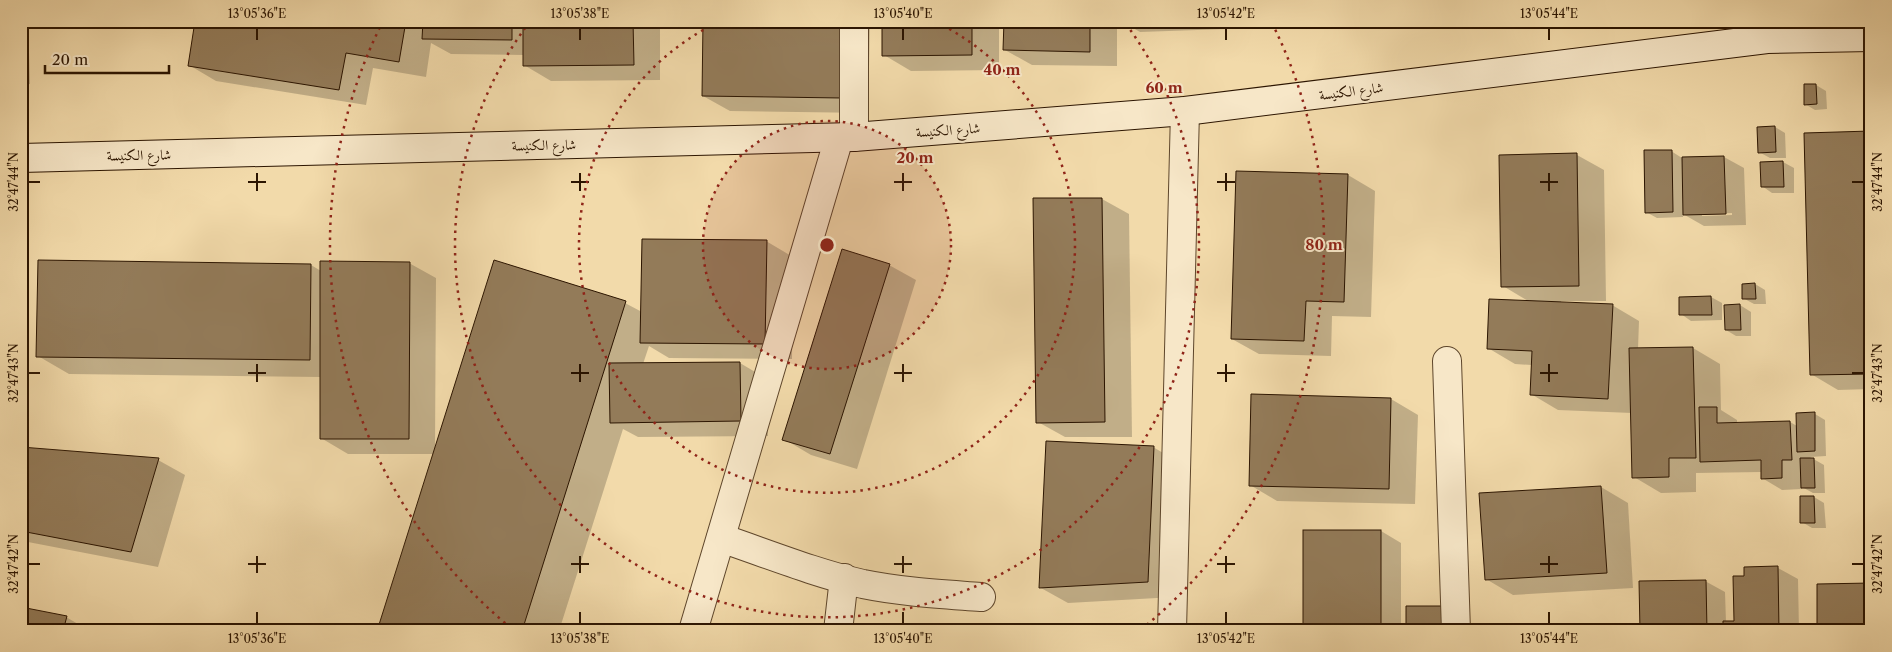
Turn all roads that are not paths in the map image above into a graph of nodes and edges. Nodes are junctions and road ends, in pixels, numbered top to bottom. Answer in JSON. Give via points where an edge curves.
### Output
{"nodes":[{"id":1,"x":854,"y":21,"type":"edge"},
{"id":2,"x":1766,"y":30,"type":"edge"},
{"id":3,"x":1871,"y":38,"type":"edge"},
{"id":4,"x":1185,"y":112,"type":"junction"},
{"id":5,"x":846,"y":137,"type":"junction"},
{"id":6,"x":21,"y":158,"type":"edge"},
{"id":7,"x":1447,"y":361,"type":"dead end"},
{"id":8,"x":721,"y":538,"type":"junction"},
{"id":9,"x":844,"y":578,"type":"junction"},
{"id":10,"x":981,"y":597,"type":"dead end"},
{"id":11,"x":693,"y":631,"type":"edge"},
{"id":12,"x":838,"y":631,"type":"edge"},
{"id":13,"x":1172,"y":631,"type":"edge"},
{"id":14,"x":1456,"y":631,"type":"edge"}],
"edges":[{"from":1,"to":5,"type":"main road"},
{"from":2,"to":3,"type":"main road","name":"شارع الكنيسة"},
{"from":2,"to":4,"type":"main road","name":"شارع الكنيسة"},
{"from":4,"to":5,"type":"main road","name":"شارع الكنيسة"},
{"from":4,"to":13,"type":"main road"},
{"from":5,"to":6,"type":"main road","name":"شارع الكنيسة"},
{"from":5,"to":8,"type":"main road"},
{"from":7,"to":14,"type":"main road"},
{"from":8,"to":9,"type":"main road"},
{"from":8,"to":11,"type":"main road"},
{"from":9,"to":10,"type":"main road","via":[[917,593]]},
{"from":9,"to":12,"type":"main road"}]}
